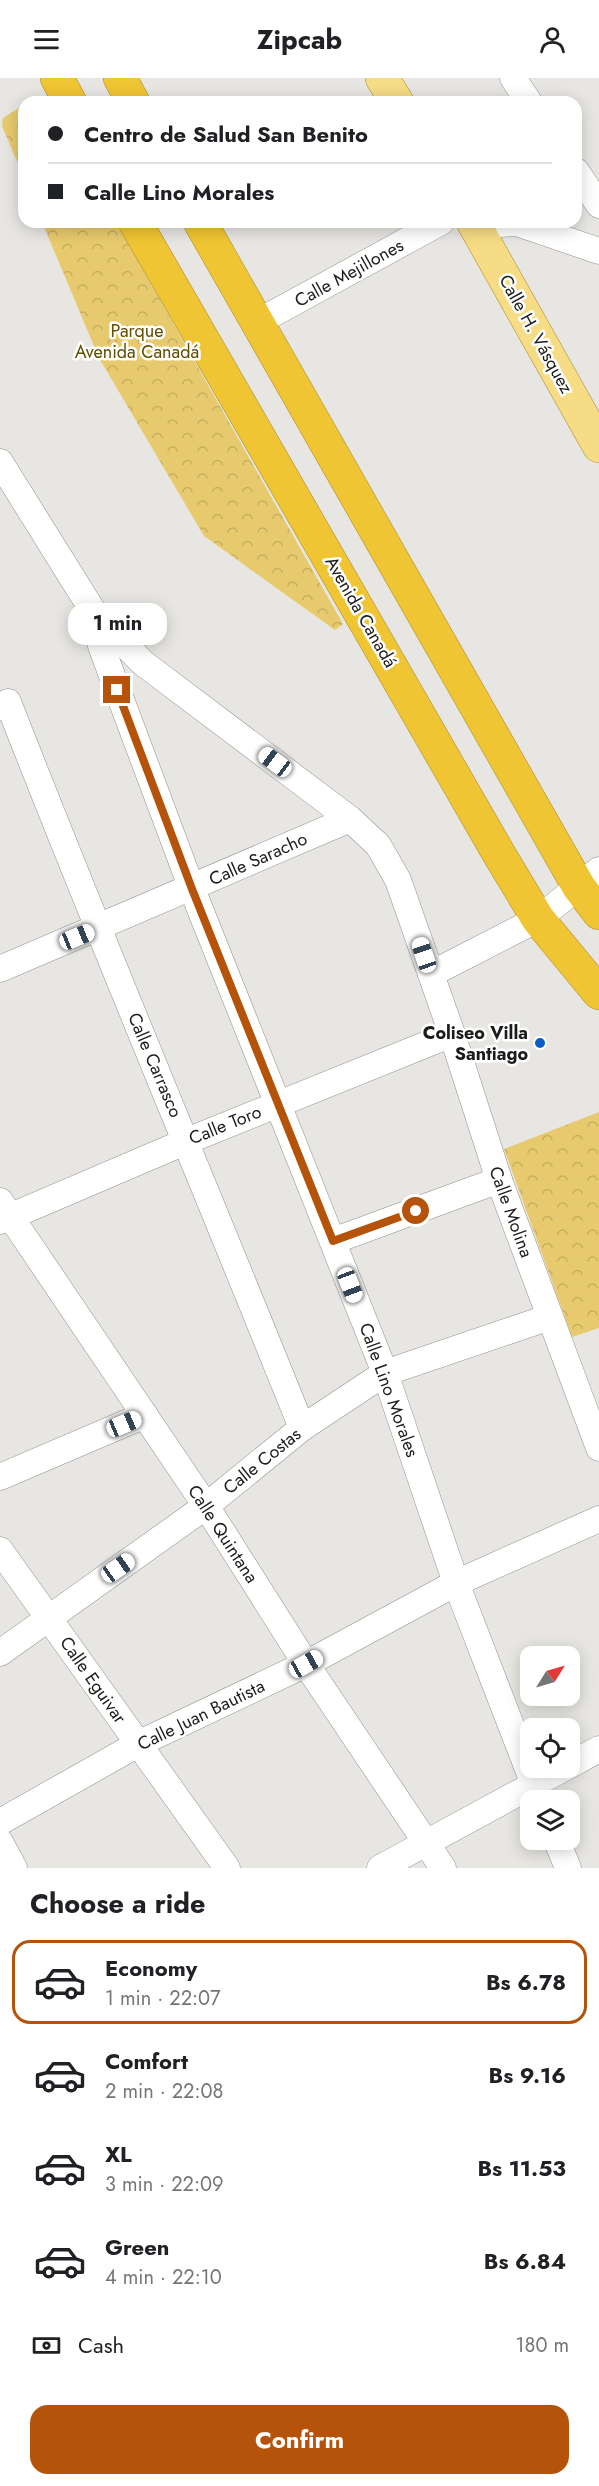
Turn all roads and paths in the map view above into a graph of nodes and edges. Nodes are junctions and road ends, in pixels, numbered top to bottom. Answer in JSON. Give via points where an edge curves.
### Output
{"nodes":[{"id":1,"x":57,"y":78,"type":"edge"},
{"id":2,"x":120,"y":78,"type":"edge"},
{"id":3,"x":382,"y":78,"type":"edge"},
{"id":4,"x":513,"y":78,"type":"edge"},
{"id":5,"x":67,"y":96,"type":"edge"},
{"id":6,"x":130,"y":96,"type":"edge"},
{"id":7,"x":393,"y":96,"type":"edge"},
{"id":8,"x":525,"y":96,"type":"edge"},
{"id":9,"x":582,"y":180,"type":"edge"},
{"id":10,"x":599,"y":205,"type":"edge"},
{"id":11,"x":138,"y":228,"type":"edge"},
{"id":12,"x":203,"y":228,"type":"edge"},
{"id":13,"x":430,"y":228,"type":"edge"},
{"id":14,"x":477,"y":228,"type":"edge"},
{"id":15,"x":532,"y":228,"type":"edge"},
{"id":16,"x":599,"y":251,"type":"edge"},
{"id":17,"x":256,"y":323,"type":"junction"},
{"id":18,"x":599,"y":446,"type":"edge"},
{"id":19,"x":1,"y":465,"type":"edge"},
{"id":20,"x":110,"y":641,"type":"junction"},
{"id":21,"x":4,"y":705,"type":"edge"},
{"id":22,"x":350,"y":819,"type":"junction"},
{"id":23,"x":589,"y":878,"type":"edge"},
{"id":24,"x":192,"y":889,"type":"junction"},
{"id":25,"x":599,"y":913,"type":"edge"},
{"id":26,"x":538,"y":919,"type":"junction"},
{"id":27,"x":96,"y":929,"type":"junction"},
{"id":28,"x":0,"y":969,"type":"edge"},
{"id":29,"x":431,"y":974,"type":"junction"},
{"id":30,"x":599,"y":993,"type":"edge"},
{"id":31,"x":452,"y":1034,"type":"junction"},
{"id":32,"x":279,"y":1103,"type":"junction"},
{"id":33,"x":187,"y":1141,"type":"junction"},
{"id":34,"x":498,"y":1180,"type":"junction"},
{"id":35,"x":4,"y":1213,"type":"edge"},
{"id":36,"x":333,"y":1241,"type":"junction"},
{"id":37,"x":550,"y":1317,"type":"junction"},
{"id":38,"x":385,"y":1373,"type":"junction"},
{"id":39,"x":145,"y":1415,"type":"junction"},
{"id":40,"x":302,"y":1428,"type":"junction"},
{"id":41,"x":599,"y":1448,"type":"edge"},
{"id":42,"x":0,"y":1477,"type":"edge"},
{"id":43,"x":206,"y":1506,"type":"junction"},
{"id":44,"x":599,"y":1519,"type":"edge"},
{"id":45,"x":0,"y":1550,"type":"edge"},
{"id":46,"x":456,"y":1583,"type":"junction"},
{"id":47,"x":48,"y":1617,"type":"junction"},
{"id":48,"x":0,"y":1653,"type":"edge"},
{"id":49,"x":306,"y":1664,"type":"junction"},
{"id":50,"x":138,"y":1744,"type":"junction"},
{"id":51,"x":599,"y":1749,"type":"edge"},
{"id":52,"x":580,"y":1759,"type":"edge"},
{"id":53,"x":554,"y":1778,"type":"edge"},
{"id":54,"x":536,"y":1790,"type":"edge"},
{"id":55,"x":539,"y":1790,"type":"edge"},
{"id":56,"x":520,"y":1800,"type":"edge"},
{"id":57,"x":0,"y":1822,"type":"edge"},
{"id":58,"x":0,"y":1842,"type":"edge"},
{"id":59,"x":426,"y":1844,"type":"junction"},
{"id":60,"x":561,"y":1850,"type":"edge"},
{"id":61,"x":14,"y":1868,"type":"edge"},
{"id":62,"x":227,"y":1868,"type":"edge"},
{"id":63,"x":380,"y":1868,"type":"edge"},
{"id":64,"x":443,"y":1868,"type":"edge"},
{"id":65,"x":568,"y":1868,"type":"edge"}],
"edges":[{"from":1,"to":5,"type":"highway"},
{"from":2,"to":6,"type":"highway"},
{"from":3,"to":7,"type":"main road"},
{"from":4,"to":8,"type":"street"},
{"from":9,"to":10,"type":"street"},
{"from":11,"to":26,"type":"highway","name":"Avenida Canadá"},
{"from":12,"to":17,"type":"highway"},
{"from":13,"to":17,"type":"street","name":"Calle Mejillones"},
{"from":14,"to":18,"type":"main road","name":"Calle H. Vásquez"},
{"from":15,"to":16,"type":"street"},
{"from":17,"to":23,"type":"highway"},
{"from":19,"to":20,"type":"street","name":"Calle Molina"},
{"from":20,"to":22,"type":"street","name":"Calle Molina"},
{"from":20,"to":24,"type":"street","name":"Calle Lino Morales"},
{"from":21,"to":27,"type":"street","name":"Calle Carrasco"},
{"from":22,"to":24,"type":"street","name":"Calle Saracho"},
{"from":22,"to":29,"type":"street","name":"Calle Molina","via":[[378,845],[398,880]]},
{"from":23,"to":25,"type":"highway"},
{"from":23,"to":26,"type":"street"},
{"from":24,"to":27,"type":"street","name":"Calle Saracho"},
{"from":24,"to":32,"type":"street","name":"Calle Lino Morales"},
{"from":26,"to":29,"type":"street"},
{"from":26,"to":30,"type":"highway","name":"Avenida Canadá"},
{"from":27,"to":28,"type":"street","name":"Calle Saracho"},
{"from":27,"to":33,"type":"street","name":"Calle Carrasco"},
{"from":29,"to":31,"type":"street","name":"Calle Molina"},
{"from":31,"to":32,"type":"street","name":"Calle Toro"},
{"from":31,"to":34,"type":"street","name":"Calle Molina"},
{"from":32,"to":33,"type":"street","name":"Calle Toro"},
{"from":32,"to":36,"type":"street","name":"Calle Lino Morales"},
{"from":33,"to":35,"type":"street","name":"Calle Toro"},
{"from":33,"to":40,"type":"street","name":"Calle Carrasco"},
{"from":34,"to":36,"type":"street"},
{"from":34,"to":37,"type":"street","name":"Calle Molina"},
{"from":35,"to":39,"type":"street","name":"Calle Quintana"},
{"from":36,"to":38,"type":"street","name":"Calle Lino Morales"},
{"from":37,"to":38,"type":"street","name":"Calle Costas"},
{"from":37,"to":41,"type":"street","name":"Calle Molina"},
{"from":38,"to":40,"type":"street","name":"Calle Costas"},
{"from":38,"to":46,"type":"street","name":"Calle Lino Morales"},
{"from":39,"to":42,"type":"street"},
{"from":39,"to":43,"type":"street","name":"Calle Quintana"},
{"from":40,"to":43,"type":"street","name":"Calle Costas"},
{"from":43,"to":47,"type":"street","name":"Calle Costas"},
{"from":43,"to":49,"type":"street","name":"Calle Quintana"},
{"from":44,"to":46,"type":"street","name":"Calle Juan Bautista"},
{"from":45,"to":47,"type":"street","name":"Calle Eguivar"},
{"from":46,"to":49,"type":"street","name":"Calle Juan Bautista"},
{"from":46,"to":54,"type":"street","name":"Calle Lino Morales"},
{"from":47,"to":48,"type":"street","name":"Calle Costas"},
{"from":47,"to":50,"type":"street","name":"Calle Eguivar"},
{"from":49,"to":50,"type":"street","name":"Calle Juan Bautista"},
{"from":49,"to":59,"type":"street","name":"Calle Quintana"},
{"from":50,"to":57,"type":"street","name":"Calle Juan Bautista"},
{"from":50,"to":62,"type":"street","name":"Calle Eguivar"},
{"from":51,"to":52,"type":"street"},
{"from":53,"to":55,"type":"street"},
{"from":56,"to":59,"type":"street"},
{"from":58,"to":61,"type":"street"},
{"from":59,"to":63,"type":"street"},
{"from":59,"to":64,"type":"street","name":"Calle Quintana"},
{"from":60,"to":65,"type":"street"}]}
